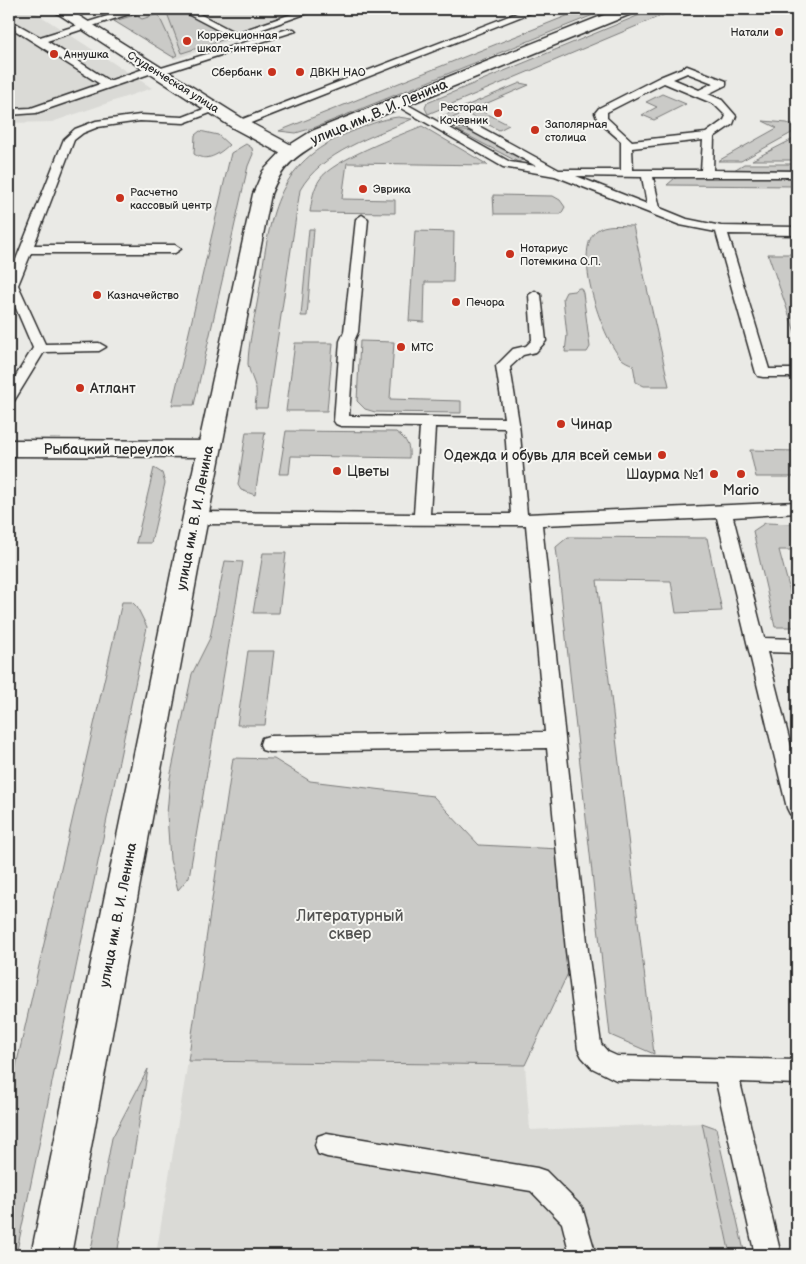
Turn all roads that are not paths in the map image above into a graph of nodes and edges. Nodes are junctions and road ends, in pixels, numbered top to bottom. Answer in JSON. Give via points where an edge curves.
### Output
{"nodes":[{"id":1,"x":58,"y":9,"type":"edge"},
{"id":2,"x":139,"y":9,"type":"edge"},
{"id":3,"x":183,"y":9,"type":"edge"},
{"id":4,"x":314,"y":9,"type":"edge"},
{"id":5,"x":535,"y":9,"type":"edge"},
{"id":6,"x":630,"y":9,"type":"edge"},
{"id":7,"x":84,"y":26,"type":"junction"},
{"id":8,"x":9,"y":27,"type":"edge"},
{"id":9,"x":291,"y":31,"type":"dead end"},
{"id":10,"x":235,"y":36,"type":"junction"},
{"id":11,"x":39,"y":40,"type":"junction"},
{"id":12,"x":217,"y":42,"type":"dead end"},
{"id":13,"x":191,"y":50,"type":"dead end"},
{"id":14,"x":152,"y":69,"type":"junction"},
{"id":15,"x":664,"y":79,"type":"junction"},
{"id":16,"x":109,"y":84,"type":"junction"},
{"id":17,"x":699,"y":94,"type":"junction"},
{"id":18,"x":397,"y":103,"type":"junction"},
{"id":19,"x":214,"y":108,"type":"junction"},
{"id":20,"x":9,"y":112,"type":"edge"},
{"id":21,"x":239,"y":124,"type":"junction"},
{"id":22,"x":439,"y":126,"type":"junction"},
{"id":23,"x":709,"y":136,"type":"junction"},
{"id":24,"x":626,"y":145,"type":"junction"},
{"id":25,"x":291,"y":152,"type":"junction"},
{"id":26,"x":627,"y":173,"type":"junction"},
{"id":27,"x":647,"y":173,"type":"junction"},
{"id":28,"x":707,"y":173,"type":"junction"},
{"id":29,"x":557,"y":174,"type":"junction"},
{"id":30,"x":797,"y":174,"type":"edge"},
{"id":31,"x":654,"y":210,"type":"junction"},
{"id":32,"x":362,"y":220,"type":"dead end"},
{"id":33,"x":721,"y":230,"type":"junction"},
{"id":34,"x":797,"y":231,"type":"edge"},
{"id":35,"x":26,"y":249,"type":"junction"},
{"id":36,"x":175,"y":249,"type":"dead end"},
{"id":37,"x":10,"y":285,"type":"edge"},
{"id":38,"x":535,"y":295,"type":"dead end"},
{"id":39,"x":99,"y":347,"type":"dead end"},
{"id":40,"x":40,"y":348,"type":"junction"},
{"id":41,"x":797,"y":374,"type":"edge"},
{"id":42,"x":9,"y":398,"type":"edge"},
{"id":43,"x":428,"y":422,"type":"junction"},
{"id":44,"x":512,"y":423,"type":"junction"},
{"id":45,"x":9,"y":448,"type":"edge"},
{"id":46,"x":209,"y":449,"type":"junction"},
{"id":47,"x":797,"y":506,"type":"edge"},
{"id":48,"x":724,"y":512,"type":"junction"},
{"id":49,"x":195,"y":518,"type":"junction"},
{"id":50,"x":422,"y":520,"type":"junction"},
{"id":51,"x":526,"y":520,"type":"junction"},
{"id":52,"x":758,"y":645,"type":"junction"},
{"id":53,"x":797,"y":646,"type":"edge"},
{"id":54,"x":555,"y":740,"type":"junction"},
{"id":55,"x":269,"y":744,"type":"dead end"},
{"id":56,"x":797,"y":808,"type":"edge"},
{"id":57,"x":725,"y":1070,"type":"junction"},
{"id":58,"x":797,"y":1072,"type":"edge"},
{"id":59,"x":327,"y":1145,"type":"dead end"},
{"id":60,"x":51,"y":1255,"type":"edge"},
{"id":61,"x":583,"y":1255,"type":"edge"},
{"id":62,"x":768,"y":1255,"type":"edge"}],
"edges":[{"from":1,"to":7,"type":"main road","name":"Студенческая улица"},
{"from":2,"to":7,"type":"lane"},
{"from":3,"to":10,"type":"lane"},
{"from":4,"to":10,"type":"lane"},
{"from":5,"to":21,"type":"lane"},
{"from":6,"to":18,"type":"main road","name":"улица им. В. И. Ленина"},
{"from":7,"to":11,"type":"lane"},
{"from":7,"to":14,"type":"main road","name":"Студенческая улица"},
{"from":8,"to":11,"type":"lane","via":[[14,26]]},
{"from":9,"to":14,"type":"lane"},
{"from":10,"to":12,"type":"lane"},
{"from":11,"to":16,"type":"lane"},
{"from":13,"to":14,"type":"lane"},
{"from":14,"to":16,"type":"lane"},
{"from":14,"to":19,"type":"main road","name":"Студенческая улица"},
{"from":15,"to":17,"type":"lane"},
{"from":15,"to":17,"type":"lane","via":[[687,68],[722,82]]},
{"from":15,"to":24,"type":"lane","via":[[600,113],[626,140]]},
{"from":16,"to":20,"type":"lane","via":[[32,111]]},
{"from":17,"to":23,"type":"lane","via":[[718,102],[731,116],[729,122]]},
{"from":18,"to":22,"type":"lane"},
{"from":18,"to":25,"type":"main road","name":"улица им. В. И. Ленина","via":[[318,135]]},
{"from":19,"to":21,"type":"main road","name":"Студенческая улица"},
{"from":19,"to":35,"type":"lane","via":[[184,120],[140,118],[96,124],[79,131],[69,139]]},
{"from":21,"to":25,"type":"main road","name":"Студенческая улица"},
{"from":22,"to":29,"type":"lane","via":[[507,165]]},
{"from":22,"to":29,"type":"lane","via":[[451,123],[469,125]]},
{"from":23,"to":24,"type":"lane"},
{"from":23,"to":28,"type":"lane"},
{"from":24,"to":26,"type":"lane"},
{"from":25,"to":46,"type":"main road","name":"улица им. В. И. Ленина","via":[[269,175],[262,194]]},
{"from":26,"to":27,"type":"lane"},
{"from":26,"to":29,"type":"lane"},
{"from":27,"to":28,"type":"lane"},
{"from":27,"to":31,"type":"lane"},
{"from":28,"to":30,"type":"lane"},
{"from":29,"to":31,"type":"lane"},
{"from":31,"to":33,"type":"lane","via":[[684,222]]},
{"from":32,"to":43,"type":"lane","via":[[341,420]]},
{"from":33,"to":34,"type":"lane"},
{"from":33,"to":41,"type":"lane","via":[[763,373]]},
{"from":35,"to":36,"type":"lane"},
{"from":35,"to":37,"type":"lane"},
{"from":37,"to":40,"type":"lane"},
{"from":38,"to":44,"type":"lane","via":[[539,341],[532,349],[518,352],[503,366]]},
{"from":39,"to":40,"type":"lane"},
{"from":40,"to":42,"type":"lane"},
{"from":43,"to":44,"type":"lane"},
{"from":43,"to":50,"type":"lane"},
{"from":44,"to":51,"type":"lane"},
{"from":45,"to":46,"type":"main road","name":"Рыбацкий переулок"},
{"from":46,"to":49,"type":"main road","name":"улица им. В. И. Ленина"},
{"from":47,"to":48,"type":"lane"},
{"from":48,"to":51,"type":"lane"},
{"from":48,"to":52,"type":"lane"},
{"from":49,"to":50,"type":"lane"},
{"from":49,"to":60,"type":"main road","name":"улица им. В. И. Ленина"},
{"from":50,"to":51,"type":"lane"},
{"from":51,"to":54,"type":"lane"},
{"from":52,"to":53,"type":"lane"},
{"from":52,"to":56,"type":"lane"},
{"from":54,"to":55,"type":"lane"},
{"from":54,"to":57,"type":"lane","via":[[590,1049],[600,1060],[616,1068]]},
{"from":57,"to":58,"type":"lane"},
{"from":57,"to":62,"type":"lane"},
{"from":59,"to":61,"type":"lane","via":[[537,1180],[573,1216]]}]}
